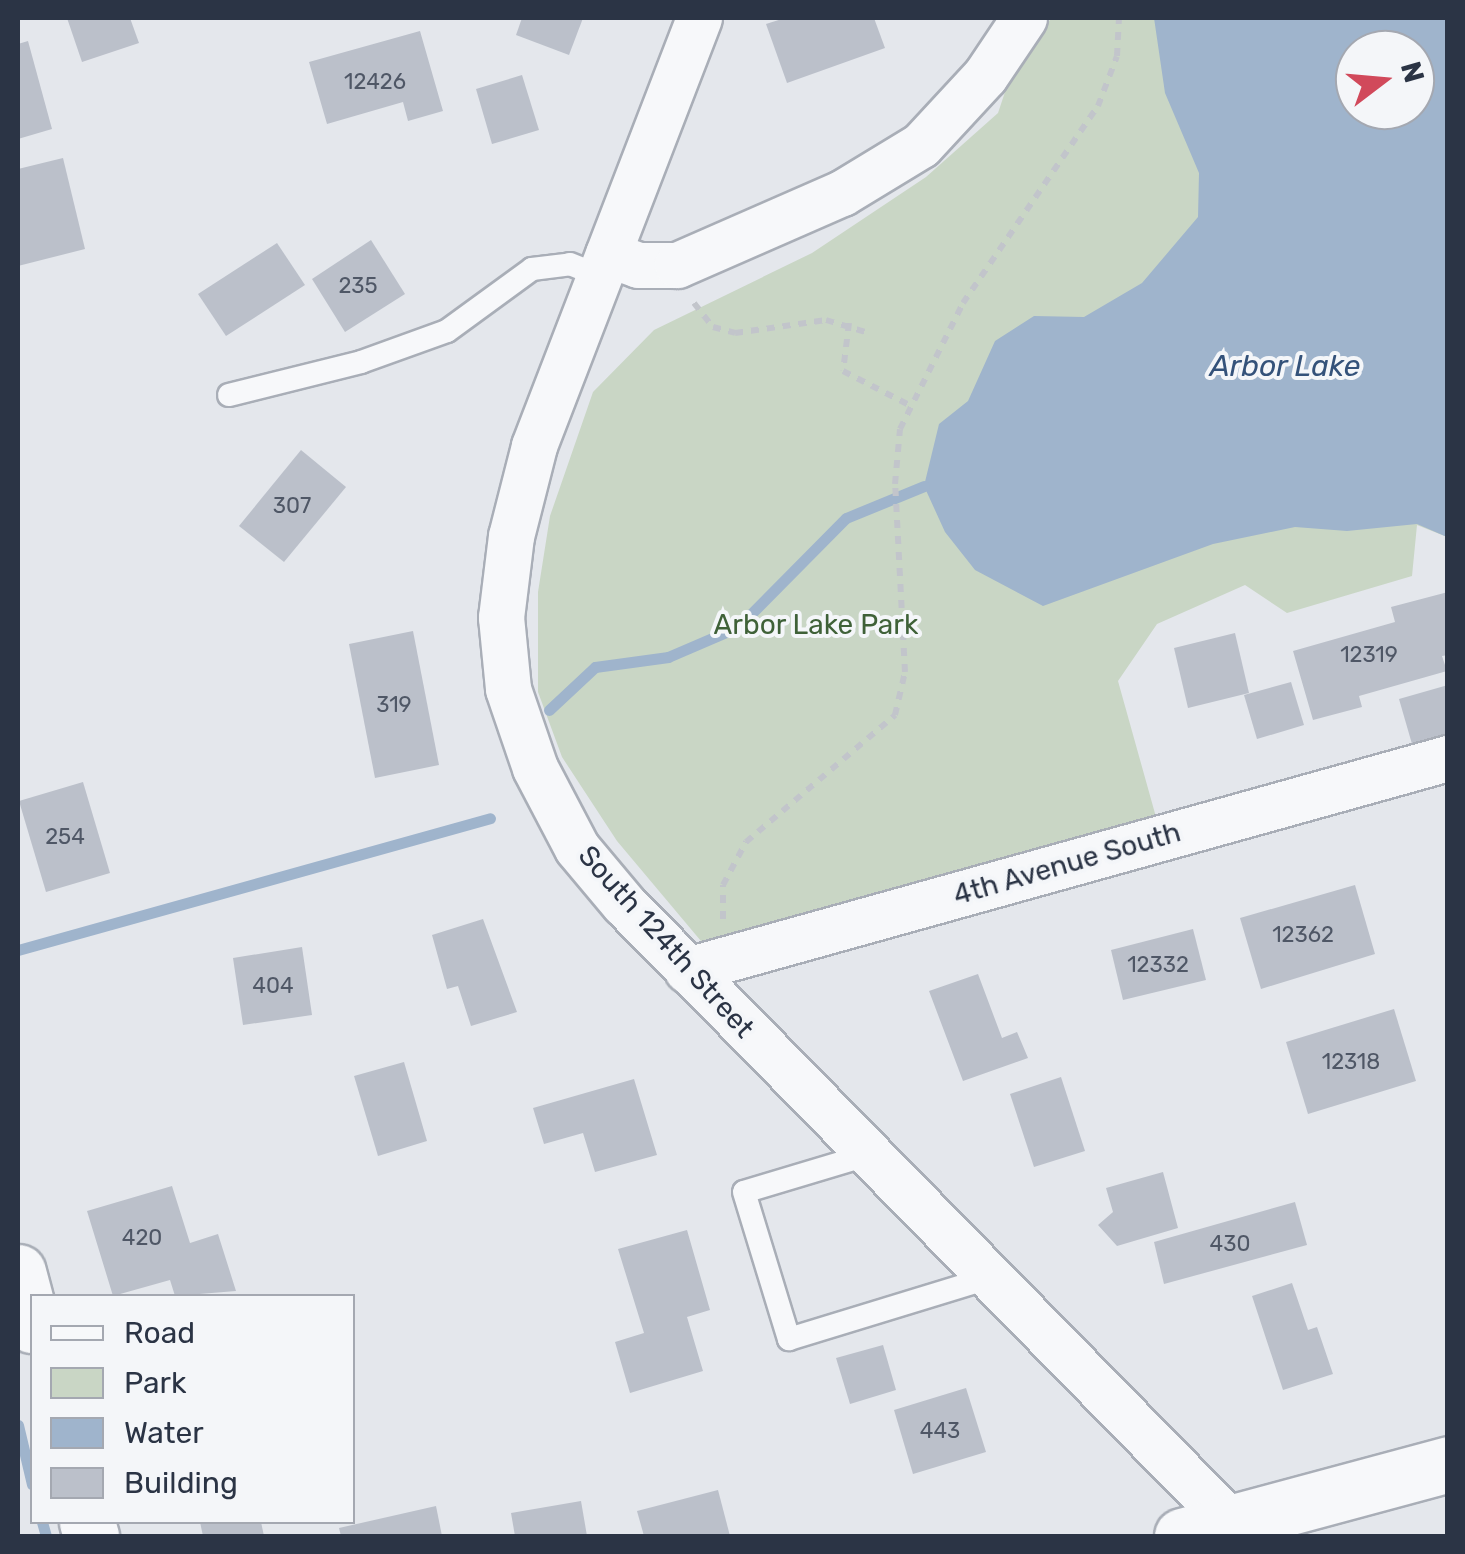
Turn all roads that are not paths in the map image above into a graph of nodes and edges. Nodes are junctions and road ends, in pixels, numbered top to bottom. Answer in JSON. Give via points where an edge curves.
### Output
{"nodes":[{"id":1,"x":699,"y":18,"type":"edge"},
{"id":2,"x":1024,"y":18,"type":"edge"},
{"id":3,"x":604,"y":265,"type":"junction"},
{"id":4,"x":229,"y":395,"type":"dead end"},
{"id":5,"x":1448,"y":758,"type":"edge"},
{"id":6,"x":687,"y":970,"type":"junction"},
{"id":7,"x":867,"y":1155,"type":"junction"},
{"id":8,"x":18,"y":1272,"type":"edge"},
{"id":9,"x":992,"y":1277,"type":"junction"},
{"id":10,"x":30,"y":1317,"type":"edge"},
{"id":11,"x":1448,"y":1464,"type":"edge"},
{"id":12,"x":1219,"y":1532,"type":"edge"}],
"edges":[{"from":1,"to":3,"type":"street","name":"South 124th Street"},
{"from":2,"to":3,"type":"street","via":[[984,76],[921,145],[842,194],[676,266]]},
{"from":3,"to":4,"type":"lane","via":[[532,269],[447,331],[361,362]]},
{"from":3,"to":6,"type":"street","name":"South 124th Street","via":[[534,446],[511,536],[501,617],[508,689],[535,768],[577,848]]},
{"from":5,"to":6,"type":"street","name":"4th Avenue South"},
{"from":6,"to":7,"type":"street","name":"South 124th Street"},
{"from":7,"to":9,"type":"street","name":"South 124th Street"},
{"from":7,"to":9,"type":"lane","via":[[744,1192],[789,1338]]},
{"from":8,"to":10,"type":"street"},
{"from":9,"to":12,"type":"street","name":"South 124th Street"},
{"from":11,"to":12,"type":"street"}]}
